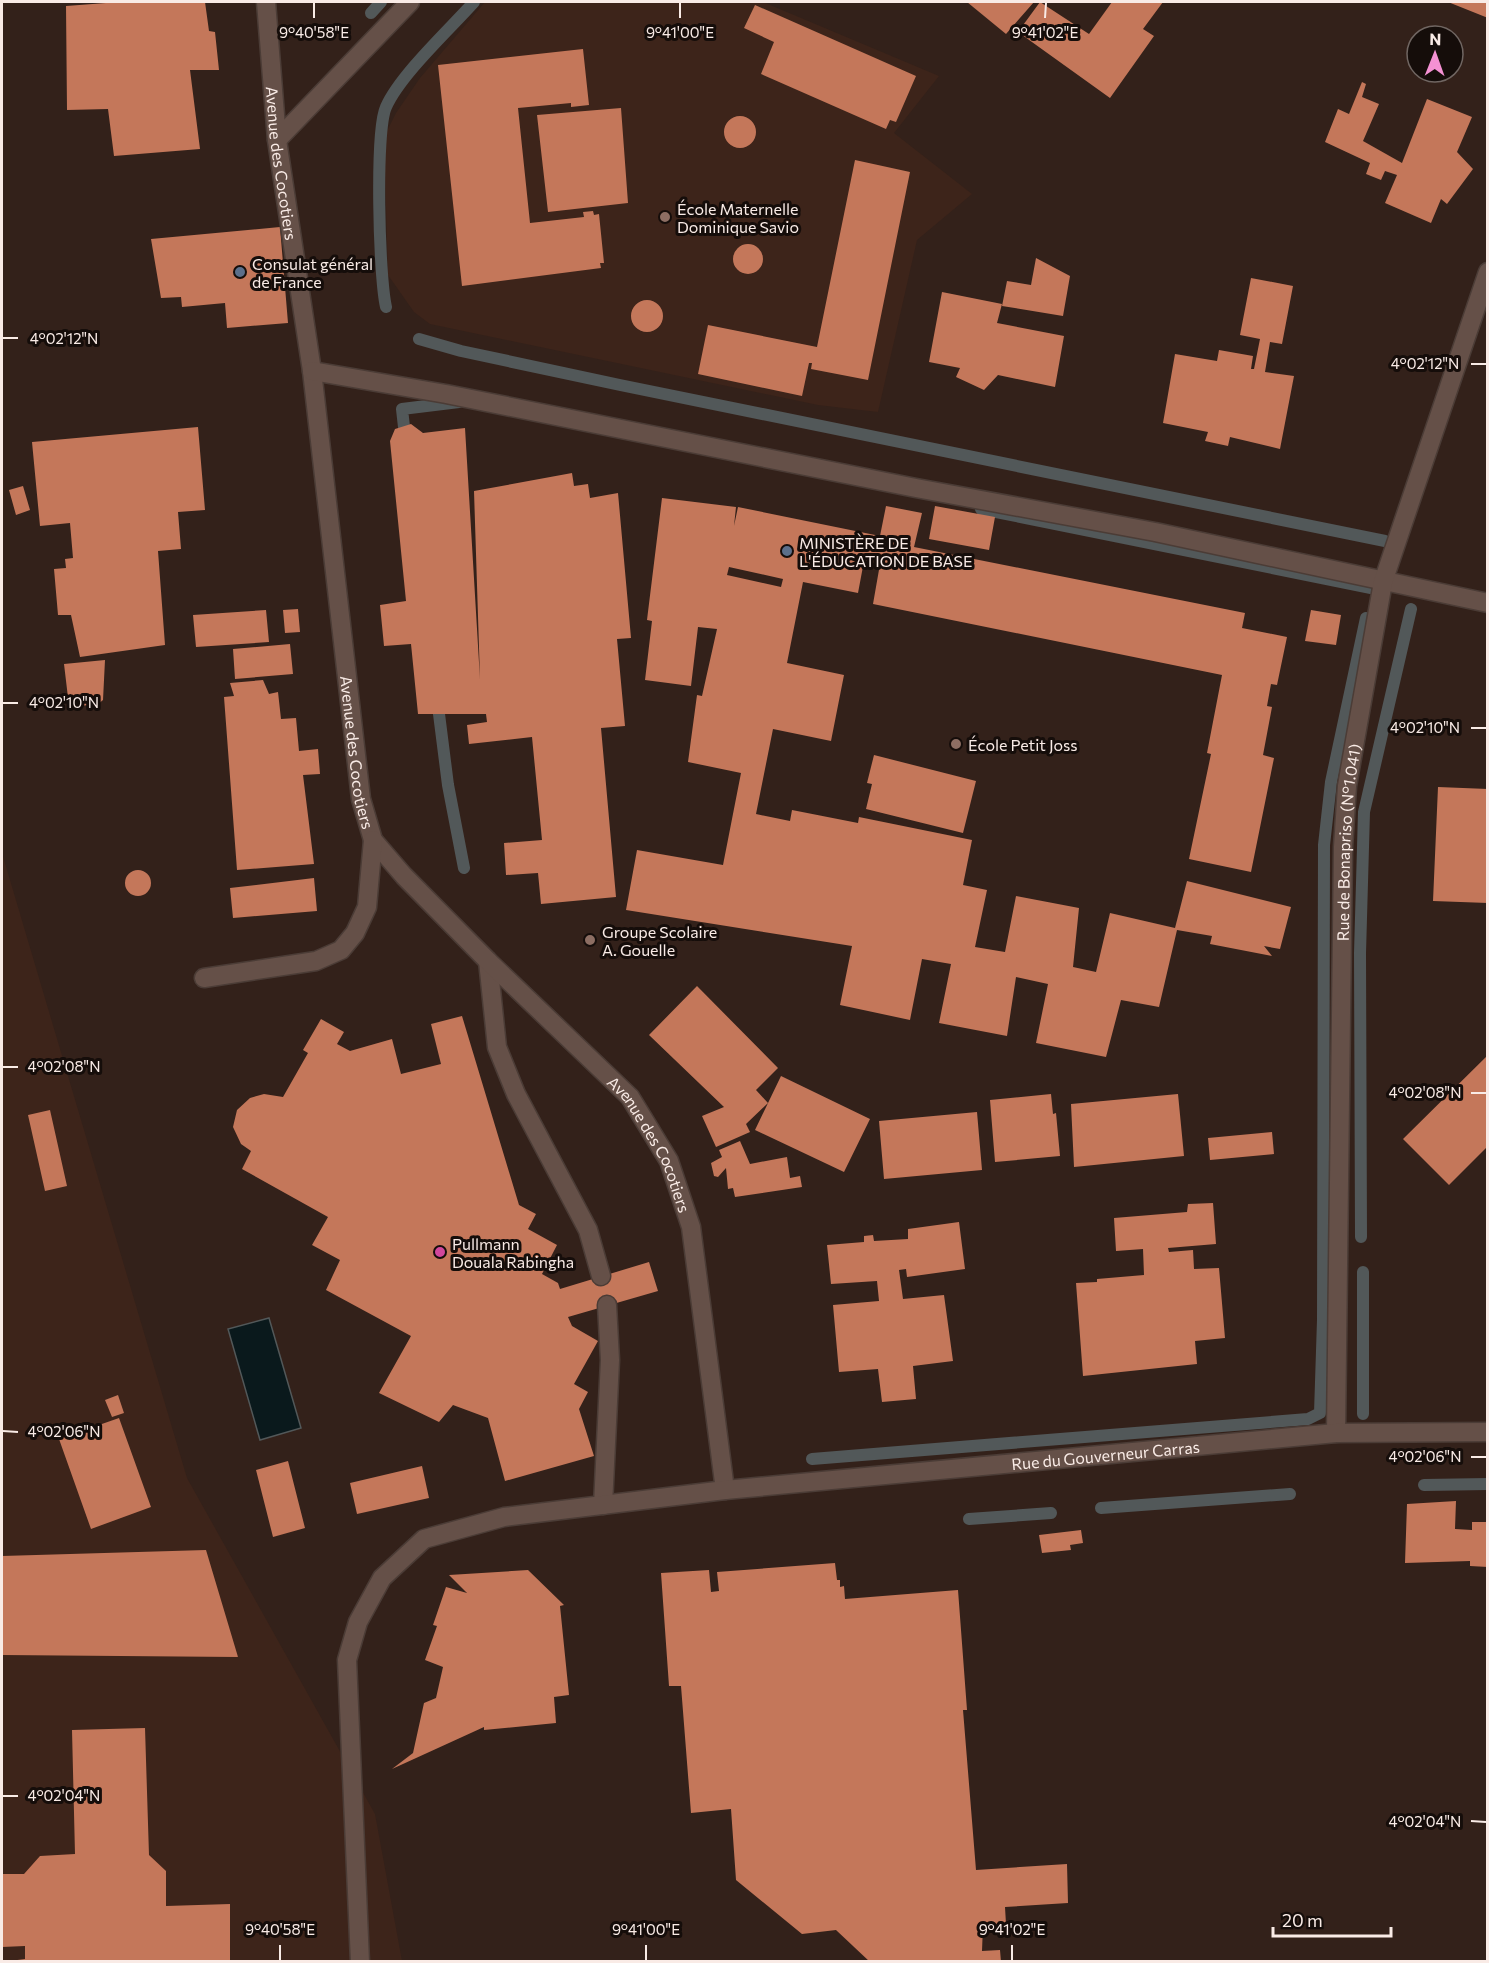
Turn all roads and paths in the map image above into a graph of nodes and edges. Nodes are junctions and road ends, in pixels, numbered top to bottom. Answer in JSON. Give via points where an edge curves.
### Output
{"nodes":[{"id":1,"x":266,"y":2,"type":"edge"},
{"id":2,"x":410,"y":2,"type":"edge"},
{"id":3,"x":278,"y":140,"type":"junction"},
{"id":4,"x":1488,"y":272,"type":"edge"},
{"id":5,"x":312,"y":371,"type":"junction"},
{"id":6,"x":1383,"y":582,"type":"junction"},
{"id":7,"x":1488,"y":603,"type":"edge"},
{"id":8,"x":373,"y":840,"type":"junction"},
{"id":9,"x":488,"y":961,"type":"junction"},
{"id":10,"x":204,"y":978,"type":"dead end"},
{"id":11,"x":601,"y":1276,"type":"dead end"},
{"id":12,"x":608,"y":1305,"type":"dead end"},
{"id":13,"x":1488,"y":1432,"type":"edge"},
{"id":14,"x":1336,"y":1433,"type":"junction"},
{"id":15,"x":725,"y":1490,"type":"junction"},
{"id":16,"x":603,"y":1505,"type":"junction"},
{"id":17,"x":360,"y":1962,"type":"edge"}],
"edges":[{"from":1,"to":3,"type":"street","name":"Avenue des Cocotiers"},
{"from":2,"to":3,"type":"street"},
{"from":3,"to":5,"type":"street","name":"Avenue des Cocotiers"},
{"from":4,"to":6,"type":"street","name":"Rue de Bonapriso (N°1.041)"},
{"from":5,"to":6,"type":"street","via":[[1155,532]]},
{"from":5,"to":8,"type":"street","name":"Avenue des Cocotiers","via":[[362,799]]},
{"from":6,"to":7,"type":"street"},
{"from":6,"to":14,"type":"street","name":"Rue de Bonapriso (N°1.041)","via":[[1347,786],[1343,847]]},
{"from":8,"to":9,"type":"street","name":"Avenue des Cocotiers"},
{"from":8,"to":10,"type":"street","via":[[367,907],[341,950],[316,961]]},
{"from":9,"to":11,"type":"street","via":[[497,1047],[516,1094],[588,1230]]},
{"from":9,"to":15,"type":"street","name":"Avenue des Cocotiers","via":[[630,1097],[669,1161],[691,1227]]},
{"from":12,"to":16,"type":"street","via":[[610,1360]]},
{"from":13,"to":14,"type":"street","name":"Rue du Gouverneur Carras"},
{"from":14,"to":15,"type":"street","name":"Rue du Gouverneur Carras"},
{"from":15,"to":16,"type":"street","name":"Rue du Gouverneur Carras"},
{"from":16,"to":17,"type":"street","name":"Rue du Gouverneur Carras","via":[[504,1517],[424,1539],[382,1578],[358,1622],[347,1660]]}]}
